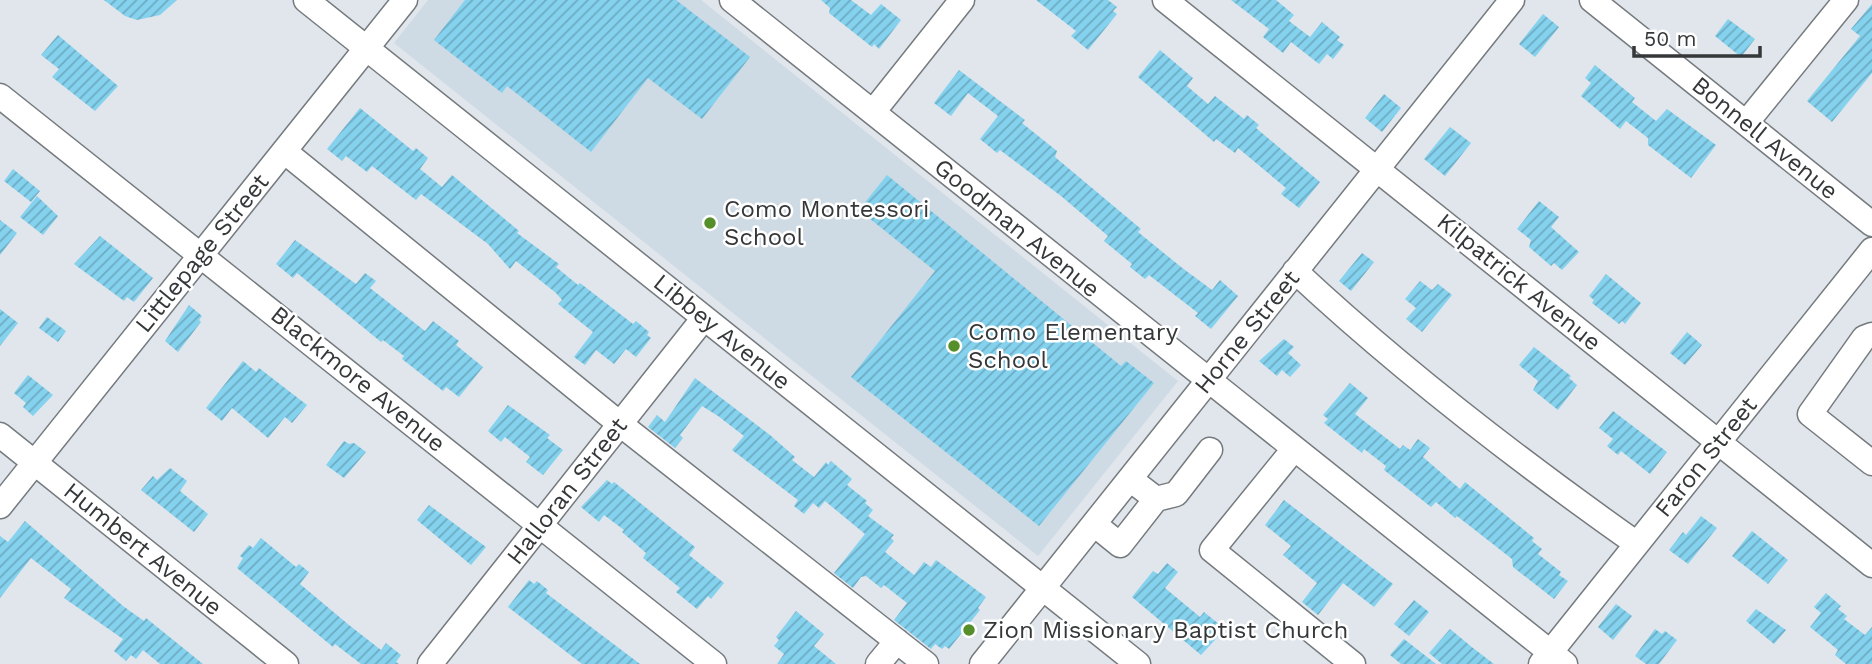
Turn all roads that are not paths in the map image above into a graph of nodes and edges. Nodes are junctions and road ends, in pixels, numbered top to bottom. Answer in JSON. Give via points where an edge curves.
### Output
{"nodes":[{"id":1,"x":306,"y":0,"type":"edge"},
{"id":2,"x":405,"y":0,"type":"edge"},
{"id":3,"x":733,"y":0,"type":"edge"},
{"id":4,"x":962,"y":0,"type":"edge"},
{"id":5,"x":1166,"y":0,"type":"edge"},
{"id":6,"x":1512,"y":0,"type":"edge"},
{"id":7,"x":1592,"y":0,"type":"edge"},
{"id":8,"x":1846,"y":0,"type":"edge"},
{"id":9,"x":366,"y":48,"type":"junction"},
{"id":10,"x":0,"y":96,"type":"edge"},
{"id":11,"x":873,"y":112,"type":"junction"},
{"id":12,"x":1746,"y":123,"type":"junction"},
{"id":13,"x":284,"y":151,"type":"junction"},
{"id":14,"x":1377,"y":169,"type":"junction"},
{"id":15,"x":1872,"y":224,"type":"edge"},
{"id":16,"x":1872,"y":250,"type":"edge"},
{"id":17,"x":202,"y":254,"type":"junction"},
{"id":18,"x":1295,"y":271,"type":"junction"},
{"id":19,"x":704,"y":318,"type":"junction"},
{"id":20,"x":1872,"y":335,"type":"edge"},
{"id":21,"x":1208,"y":381,"type":"junction"},
{"id":22,"x":620,"y":424,"type":"junction"},
{"id":23,"x":0,"y":435,"type":"edge"},
{"id":24,"x":1718,"y":442,"type":"junction"},
{"id":25,"x":1294,"y":449,"type":"junction"},
{"id":26,"x":1210,"y":450,"type":"dead end"},
{"id":27,"x":35,"y":462,"type":"junction"},
{"id":28,"x":1872,"y":463,"type":"edge"},
{"id":29,"x":1130,"y":478,"type":"junction"},
{"id":30,"x":1156,"y":499,"type":"junction"},
{"id":31,"x":0,"y":506,"type":"edge"},
{"id":32,"x":1094,"y":524,"type":"junction"},
{"id":33,"x":541,"y":525,"type":"junction"},
{"id":34,"x":1637,"y":544,"type":"junction"},
{"id":35,"x":1872,"y":565,"type":"edge"},
{"id":36,"x":1042,"y":588,"type":"junction"},
{"id":37,"x":897,"y":641,"type":"junction"},
{"id":38,"x":1552,"y":660,"type":"edge"},
{"id":39,"x":923,"y":663,"type":"edge"},
{"id":40,"x":286,"y":664,"type":"edge"},
{"id":41,"x":430,"y":664,"type":"edge"},
{"id":42,"x":715,"y":664,"type":"edge"},
{"id":43,"x":878,"y":664,"type":"edge"},
{"id":44,"x":982,"y":664,"type":"edge"},
{"id":45,"x":1138,"y":664,"type":"edge"},
{"id":46,"x":1353,"y":664,"type":"edge"}],
"edges":[{"from":1,"to":9,"type":"street","name":"Libbey Avenue"},
{"from":2,"to":9,"type":"street","name":"Littlepage Street"},
{"from":3,"to":11,"type":"street","name":"Goodman Avenue"},
{"from":4,"to":11,"type":"street"},
{"from":5,"to":14,"type":"street","name":"Kilpatrick Avenue"},
{"from":6,"to":14,"type":"street","name":"Horne Street"},
{"from":7,"to":12,"type":"street","name":"Bonnell Avenue"},
{"from":8,"to":12,"type":"street"},
{"from":9,"to":13,"type":"street","name":"Littlepage Street"},
{"from":9,"to":19,"type":"street","name":"Libbey Avenue"},
{"from":10,"to":17,"type":"street","name":"Blackmore Avenue"},
{"from":11,"to":21,"type":"street","name":"Goodman Avenue"},
{"from":12,"to":15,"type":"street","name":"Bonnell Avenue"},
{"from":13,"to":17,"type":"street","name":"Littlepage Street"},
{"from":13,"to":22,"type":"street"},
{"from":14,"to":18,"type":"street","name":"Horne Street"},
{"from":14,"to":24,"type":"street","name":"Kilpatrick Avenue"},
{"from":16,"to":24,"type":"street","name":"Faron Street"},
{"from":17,"to":27,"type":"street","name":"Littlepage Street"},
{"from":17,"to":33,"type":"street","name":"Blackmore Avenue"},
{"from":18,"to":21,"type":"street","name":"Horne Street"},
{"from":18,"to":34,"type":"street","via":[[1414,374]]},
{"from":19,"to":22,"type":"street","name":"Halloran Street"},
{"from":19,"to":36,"type":"street","name":"Libbey Avenue"},
{"from":20,"to":28,"type":"street","via":[[1864,338],[1810,414]]},
{"from":21,"to":25,"type":"street","name":"Goodman Avenue"},
{"from":21,"to":29,"type":"street","name":"Horne Street"},
{"from":22,"to":33,"type":"street","name":"Halloran Street"},
{"from":22,"to":37,"type":"street"},
{"from":23,"to":27,"type":"street","name":"Humbert Avenue"},
{"from":24,"to":34,"type":"street","name":"Faron Street"},
{"from":24,"to":35,"type":"street","name":"Kilpatrick Avenue"},
{"from":25,"to":38,"type":"street","name":"Goodman Avenue"},
{"from":25,"to":46,"type":"street","via":[[1212,550]]},
{"from":26,"to":30,"type":"street","via":[[1176,494]]},
{"from":27,"to":31,"type":"street","name":"Littlepage Street"},
{"from":27,"to":40,"type":"street","name":"Humbert Avenue"},
{"from":29,"to":30,"type":"street"},
{"from":29,"to":32,"type":"street","name":"Horne Street"},
{"from":30,"to":32,"type":"street","via":[[1120,545]]},
{"from":32,"to":36,"type":"street","name":"Horne Street"},
{"from":33,"to":41,"type":"street","name":"Halloran Street"},
{"from":33,"to":42,"type":"street","name":"Blackmore Avenue"},
{"from":34,"to":38,"type":"street","name":"Faron Street"},
{"from":36,"to":44,"type":"street","name":"Horne Street"},
{"from":36,"to":45,"type":"street","name":"Libbey Avenue"},
{"from":37,"to":39,"type":"street"},
{"from":37,"to":43,"type":"street"}]}
